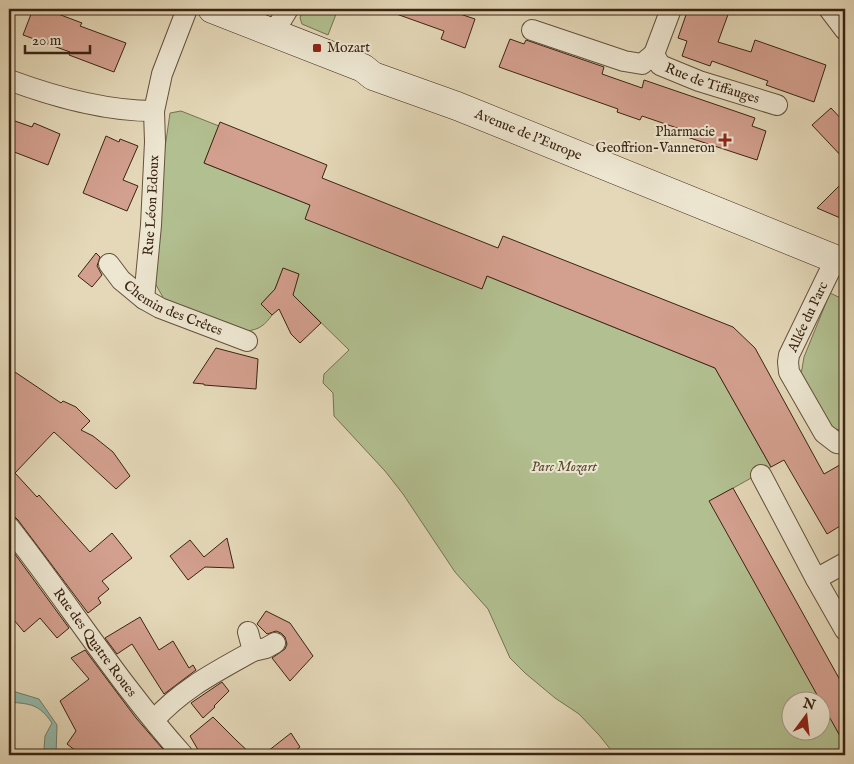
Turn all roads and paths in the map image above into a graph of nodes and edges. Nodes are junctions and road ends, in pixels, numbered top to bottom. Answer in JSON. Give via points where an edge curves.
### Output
{"nodes":[{"id":1,"x":187,"y":9,"type":"edge"},
{"id":2,"x":212,"y":9,"type":"edge"},
{"id":3,"x":288,"y":9,"type":"edge"},
{"id":4,"x":671,"y":9,"type":"edge"},
{"id":5,"x":830,"y":9,"type":"edge"},
{"id":6,"x":532,"y":30,"type":"dead end"},
{"id":7,"x":845,"y":30,"type":"edge"},
{"id":8,"x":274,"y":32,"type":"junction"},
{"id":9,"x":654,"y":54,"type":"junction"},
{"id":10,"x":9,"y":80,"type":"edge"},
{"id":11,"x":777,"y":106,"type":"dead end"},
{"id":12,"x":154,"y":111,"type":"junction"},
{"id":13,"x":840,"y":260,"type":"edge"},
{"id":14,"x":109,"y":264,"type":"dead end"},
{"id":15,"x":144,"y":299,"type":"junction"},
{"id":16,"x":247,"y":341,"type":"dead end"},
{"id":17,"x":845,"y":444,"type":"edge"},
{"id":18,"x":761,"y":475,"type":"dead end"},
{"id":19,"x":9,"y":526,"type":"edge"},
{"id":20,"x":845,"y":563,"type":"edge"},
{"id":21,"x":816,"y":579,"type":"junction"},
{"id":22,"x":845,"y":630,"type":"edge"},
{"id":23,"x":248,"y":632,"type":"dead end"},
{"id":24,"x":275,"y":643,"type":"dead end"},
{"id":25,"x":253,"y":651,"type":"junction"},
{"id":26,"x":154,"y":720,"type":"junction"},
{"id":27,"x":184,"y":755,"type":"edge"}],
"edges":[{"from":1,"to":12,"type":"street","name":"Rue Léon Edoux","via":[[162,74]]},
{"from":2,"to":8,"type":"main road","name":"Avenue de l'Europe"},
{"from":3,"to":8,"type":"street"},
{"from":4,"to":9,"type":"street","name":"Rue de Tiffauges"},
{"from":5,"to":7,"type":"street"},
{"from":6,"to":9,"type":"street","name":"Rue de Tiffauges","via":[[624,61],[642,64]]},
{"from":8,"to":13,"type":"main road","name":"Avenue de l'Europe","via":[[363,68],[373,76],[466,109]]},
{"from":9,"to":11,"type":"street","name":"Rue de Tiffauges","via":[[660,65]]},
{"from":10,"to":12,"type":"street","via":[[80,102]]},
{"from":12,"to":15,"type":"street","name":"Rue Léon Edoux","via":[[155,152]]},
{"from":13,"to":17,"type":"street","name":"Allée du Parc","via":[[789,354],[788,367],[824,433],[837,443]]},
{"from":14,"to":15,"type":"street","name":"Chemin des Crêtes","via":[[121,280]]},
{"from":15,"to":16,"type":"street","name":"Chemin des Crêtes"},
{"from":18,"to":21,"type":"street"},
{"from":19,"to":26,"type":"street","name":"Rue des Quatre Roues"},
{"from":20,"to":21,"type":"street"},
{"from":21,"to":22,"type":"street"},
{"from":23,"to":25,"type":"street"},
{"from":24,"to":25,"type":"street"},
{"from":25,"to":26,"type":"street","via":[[168,705]]},
{"from":26,"to":27,"type":"street","name":"Rue des Quatre Roues"}]}
